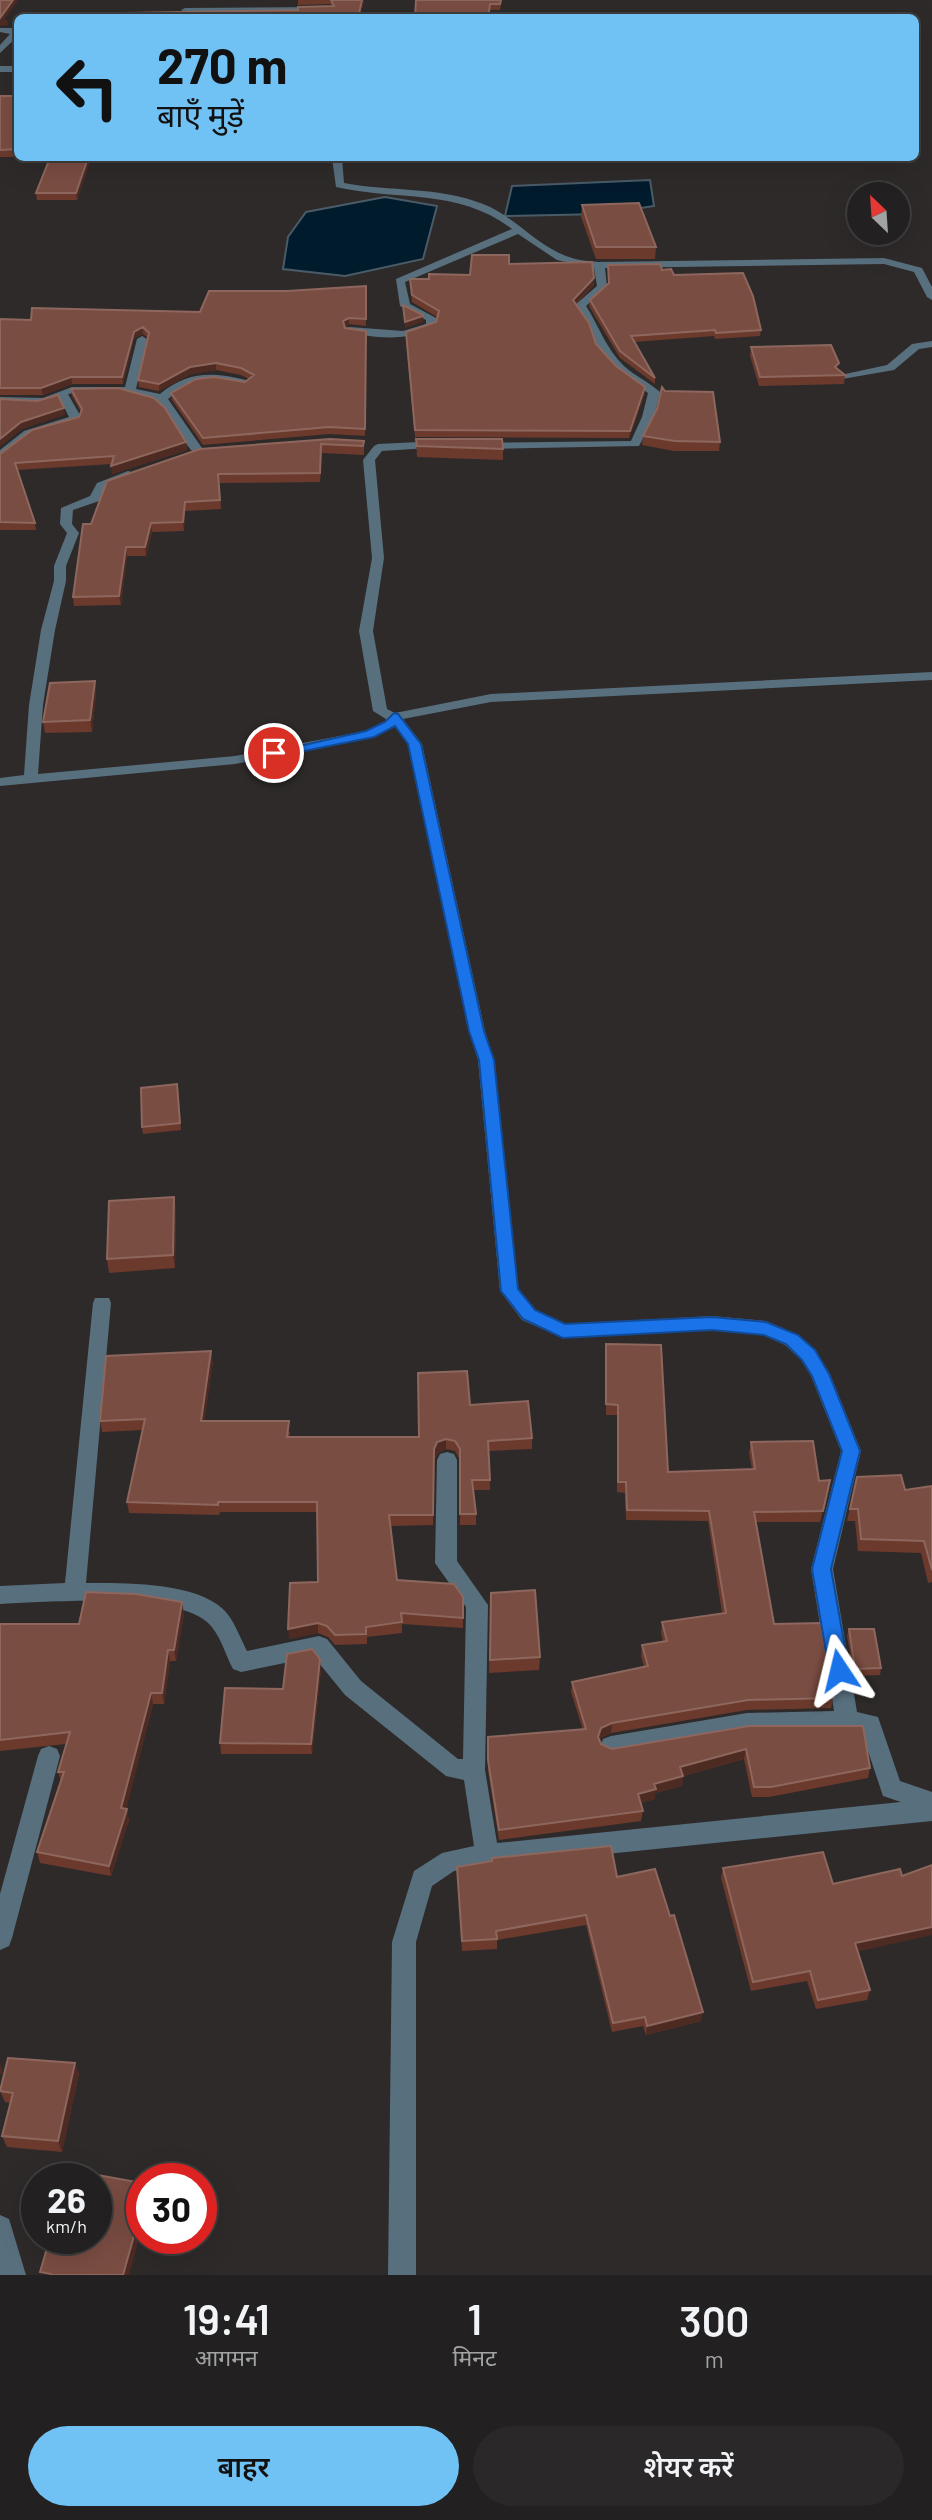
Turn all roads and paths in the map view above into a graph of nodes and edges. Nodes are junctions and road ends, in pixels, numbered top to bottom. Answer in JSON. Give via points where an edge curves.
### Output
{"nodes":[{"id":1,"x":332,"y":9,"type":"edge"},
{"id":2,"x":185,"y":10,"type":"edge"},
{"id":3,"x":14,"y":35,"type":"edge"},
{"id":4,"x":0,"y":50,"type":"edge"},
{"id":5,"x":337,"y":161,"type":"edge"},
{"id":6,"x":518,"y":230,"type":"junction"},
{"id":7,"x":599,"y":265,"type":"junction"},
{"id":8,"x":932,"y":298,"type":"edge"},
{"id":9,"x":350,"y":330,"type":"edge"},
{"id":10,"x":142,"y":340,"type":"edge"},
{"id":11,"x":932,"y":344,"type":"edge"},
{"id":12,"x":842,"y":376,"type":"edge"},
{"id":13,"x":246,"y":383,"type":"edge"},
{"id":14,"x":130,"y":391,"type":"junction"},
{"id":15,"x":62,"y":393,"type":"junction"},
{"id":16,"x":161,"y":399,"type":"junction"},
{"id":17,"x":0,"y":400,"type":"edge"},
{"id":18,"x":231,"y":450,"type":"edge"},
{"id":19,"x":0,"y":456,"type":"edge"},
{"id":20,"x":136,"y":472,"type":"edge"},
{"id":21,"x":932,"y":676,"type":"edge"},
{"id":22,"x":394,"y":717,"type":"junction"},
{"id":23,"x":31,"y":778,"type":"junction"},
{"id":24,"x":0,"y":782,"type":"edge"},
{"id":25,"x":102,"y":1303,"type":"dead end"},
{"id":26,"x":447,"y":1460,"type":"dead end"},
{"id":27,"x":75,"y":1591,"type":"junction"},
{"id":28,"x":0,"y":1595,"type":"edge"},
{"id":29,"x":847,"y":1721,"type":"junction"},
{"id":30,"x":611,"y":1746,"type":"edge"},
{"id":31,"x":49,"y":1756,"type":"dead end"},
{"id":32,"x":474,"y":1770,"type":"junction"},
{"id":33,"x":932,"y":1802,"type":"edge"},
{"id":34,"x":932,"y":1811,"type":"edge"},
{"id":35,"x":487,"y":1855,"type":"junction"},
{"id":36,"x":0,"y":1938,"type":"edge"},
{"id":37,"x":0,"y":2228,"type":"edge"},
{"id":38,"x":12,"y":2275,"type":"edge"},
{"id":39,"x":402,"y":2275,"type":"edge"}],
"edges":[{"from":1,"to":2,"type":"street"},
{"from":3,"to":4,"type":"street"},
{"from":5,"to":6,"type":"street","via":[[339,185],[461,199],[484,207]]},
{"from":6,"to":7,"type":"street","via":[[564,261]]},
{"from":6,"to":9,"type":"street","via":[[400,281],[405,306],[431,318],[425,330]]},
{"from":7,"to":8,"type":"street","via":[[884,261],[918,270]]},
{"from":7,"to":22,"type":"street","via":[[602,287],[580,305],[596,329],[601,347],[621,369],[654,392],[635,444],[372,445],[369,460],[378,558],[366,631],[380,711]]},
{"from":10,"to":14,"type":"street"},
{"from":11,"to":12,"type":"street","via":[[916,346],[890,368]]},
{"from":13,"to":16,"type":"street","via":[[209,375],[186,378]]},
{"from":14,"to":15,"type":"street"},
{"from":14,"to":16,"type":"street"},
{"from":15,"to":17,"type":"street","via":[[53,400]]},
{"from":15,"to":19,"type":"street","via":[[74,421],[28,433]]},
{"from":16,"to":18,"type":"street","via":[[191,445],[192,454]]},
{"from":20,"to":23,"type":"street","via":[[101,486],[94,498],[67,508],[66,524],[73,533],[60,566],[48,629]]},
{"from":21,"to":22,"type":"street","via":[[491,698]]},
{"from":22,"to":23,"type":"street","via":[[370,734],[235,760]]},
{"from":22,"to":29,"type":"street","via":[[415,744],[486,1060],[509,1291],[529,1315],[563,1331],[712,1323],[766,1328],[792,1340],[808,1355],[851,1451],[822,1569]]},
{"from":23,"to":24,"type":"street"},
{"from":25,"to":27,"type":"street"},
{"from":26,"to":32,"type":"street","via":[[446,1563],[478,1605]]},
{"from":27,"to":28,"type":"street"},
{"from":27,"to":32,"type":"street","via":[[169,1596],[214,1614],[241,1662],[319,1646],[353,1688],[454,1769]]},
{"from":29,"to":30,"type":"street","via":[[747,1723]]},
{"from":29,"to":33,"type":"street","via":[[870,1724],[891,1788]]},
{"from":31,"to":36,"type":"street"},
{"from":32,"to":35,"type":"street"},
{"from":34,"to":35,"type":"street"},
{"from":35,"to":39,"type":"street","via":[[450,1861],[422,1879],[404,1942]]},
{"from":37,"to":38,"type":"street"}]}
